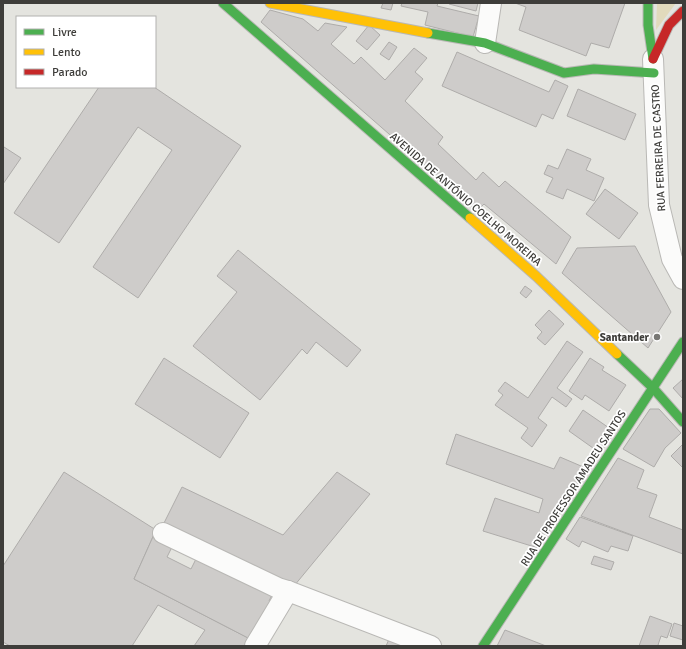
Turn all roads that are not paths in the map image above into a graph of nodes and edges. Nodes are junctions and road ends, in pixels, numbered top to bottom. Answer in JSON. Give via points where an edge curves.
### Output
{"nodes":[{"id":1,"x":223,"y":3,"type":"edge"},
{"id":2,"x":270,"y":3,"type":"edge"},
{"id":3,"x":491,"y":3,"type":"edge"},
{"id":4,"x":648,"y":3,"type":"edge"},
{"id":5,"x":683,"y":11,"type":"edge"},
{"id":6,"x":485,"y":42,"type":"junction"},
{"id":7,"x":653,"y":66,"type":"junction"},
{"id":8,"x":675,"y":241,"type":"edge"},
{"id":9,"x":683,"y":279,"type":"edge"},
{"id":10,"x":683,"y":342,"type":"edge"},
{"id":11,"x":653,"y":388,"type":"junction"},
{"id":12,"x":683,"y":422,"type":"edge"},
{"id":13,"x":164,"y":533,"type":"dead end"},
{"id":14,"x":288,"y":591,"type":"junction"},
{"id":15,"x":255,"y":646,"type":"edge"},
{"id":16,"x":432,"y":646,"type":"edge"},
{"id":17,"x":483,"y":646,"type":"edge"}],
"edges":[{"from":1,"to":11,"type":"main road","name":"AVENIDA DE ANTÓNIO COELHO MOREIRA","via":[[536,276]]},
{"from":2,"to":6,"type":"main road"},
{"from":3,"to":6,"type":"street"},
{"from":4,"to":7,"type":"main road"},
{"from":5,"to":7,"type":"main road","via":[[669,25]]},
{"from":6,"to":7,"type":"main road","via":[[564,73],[594,69],[624,72]]},
{"from":7,"to":8,"type":"street","name":"RUA FERREIRA DE CASTRO","via":[[659,205]]},
{"from":8,"to":9,"type":"street","name":"RUA FERREIRA DE CASTRO","via":[[672,259]]},
{"from":10,"to":11,"type":"main road","name":"RUA DE PROFESSOR AMADEU SANTOS"},
{"from":11,"to":12,"type":"main road","name":"AVENIDA DE ANTÓNIO COELHO MOREIRA"},
{"from":11,"to":17,"type":"main road","name":"RUA DE PROFESSOR AMADEU SANTOS"},
{"from":13,"to":14,"type":"street"},
{"from":14,"to":15,"type":"street"},
{"from":14,"to":16,"type":"street"}]}
